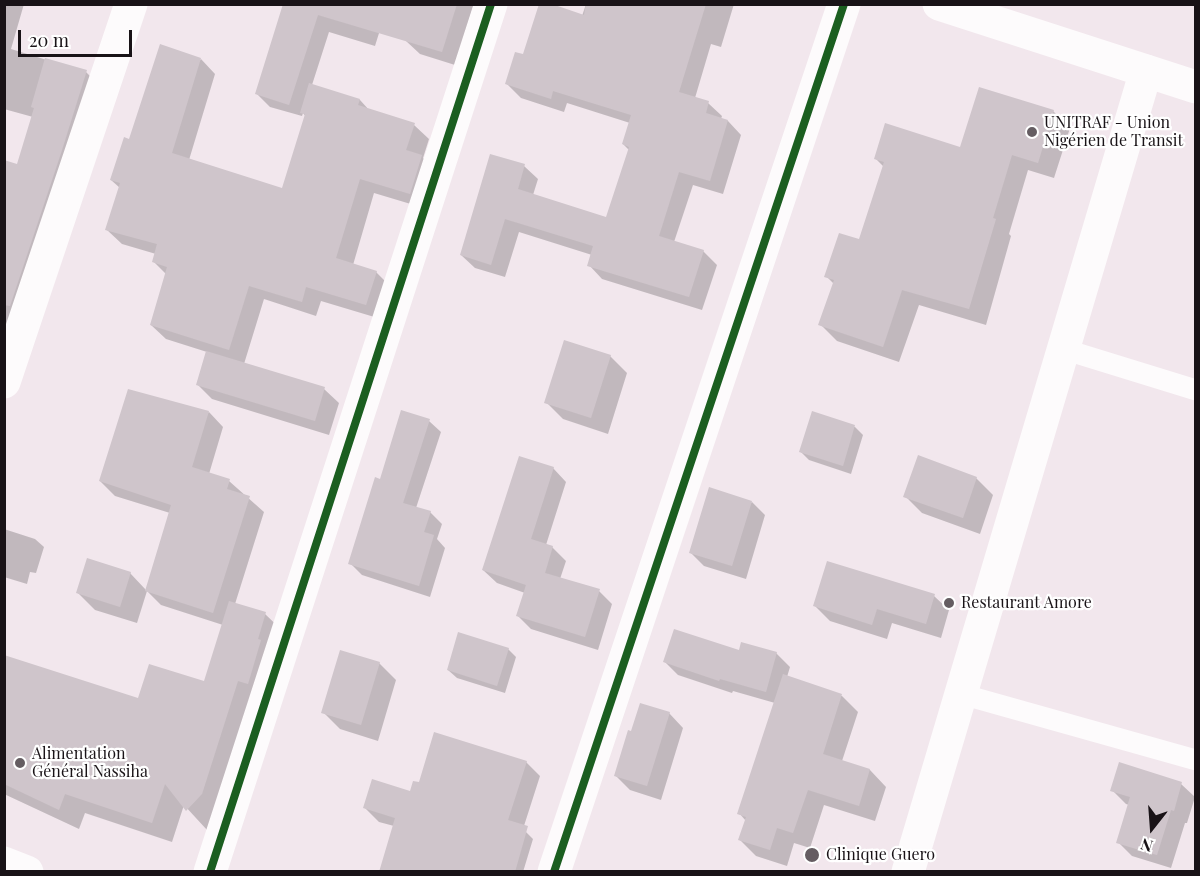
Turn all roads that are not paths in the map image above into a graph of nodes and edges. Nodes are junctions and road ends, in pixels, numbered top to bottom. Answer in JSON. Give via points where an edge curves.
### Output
{"nodes":[{"id":1,"x":131,"y":4,"type":"edge"},
{"id":2,"x":491,"y":4,"type":"edge"},
{"id":3,"x":844,"y":4,"type":"edge"},
{"id":4,"x":939,"y":4,"type":"edge"},
{"id":5,"x":1146,"y":71,"type":"junction"},
{"id":6,"x":1196,"y":87,"type":"edge"},
{"id":7,"x":1063,"y":349,"type":"junction"},
{"id":8,"x":4,"y":382,"type":"edge"},
{"id":9,"x":1196,"y":390,"type":"edge"},
{"id":10,"x":961,"y":694,"type":"junction"},
{"id":11,"x":1196,"y":760,"type":"edge"},
{"id":12,"x":4,"y":862,"type":"edge"},
{"id":13,"x":27,"y":872,"type":"edge"},
{"id":14,"x":210,"y":872,"type":"edge"},
{"id":15,"x":554,"y":872,"type":"edge"},
{"id":16,"x":908,"y":872,"type":"edge"}],
"edges":[{"from":1,"to":8,"type":"street"},
{"from":2,"to":14,"type":"street"},
{"from":3,"to":15,"type":"street"},
{"from":4,"to":5,"type":"street"},
{"from":5,"to":6,"type":"street"},
{"from":5,"to":7,"type":"street"},
{"from":7,"to":9,"type":"lane"},
{"from":7,"to":10,"type":"street"},
{"from":10,"to":11,"type":"lane"},
{"from":10,"to":16,"type":"street"},
{"from":12,"to":13,"type":"street"}]}
